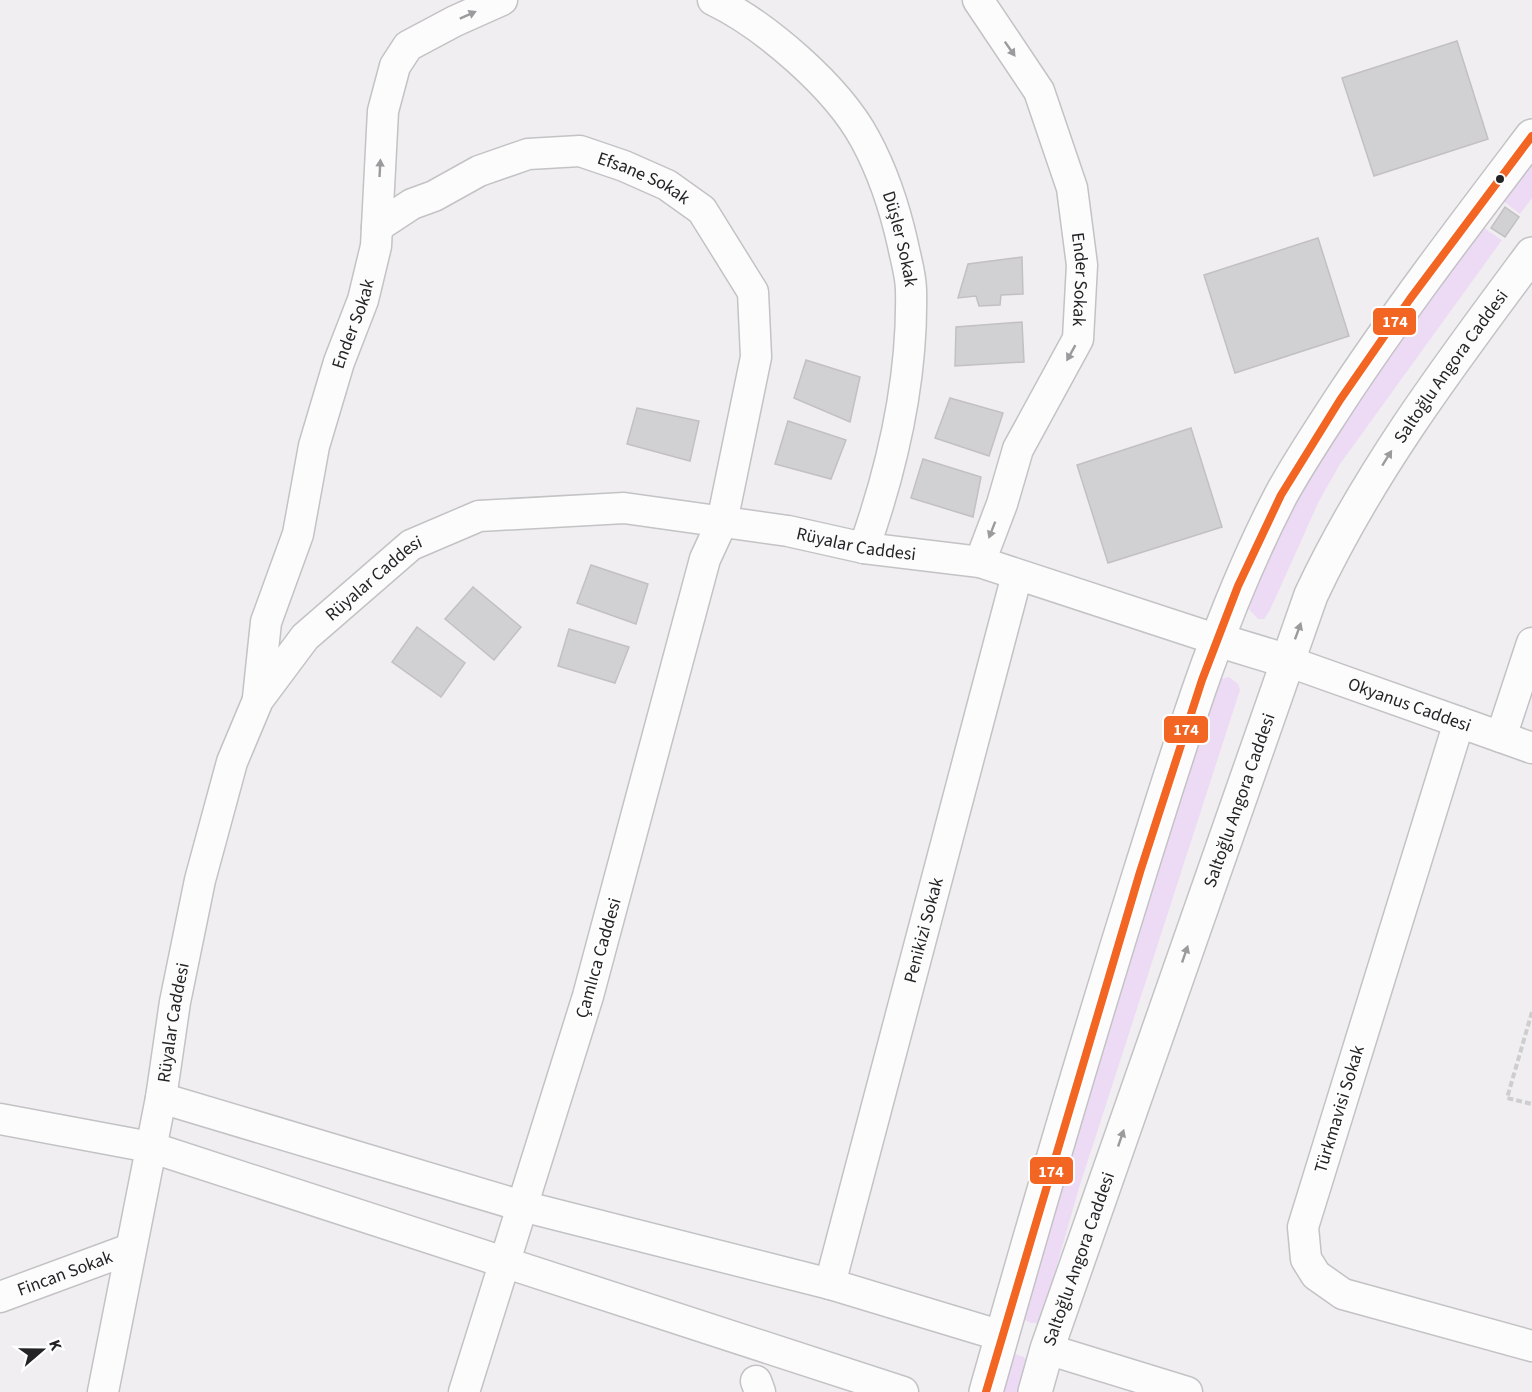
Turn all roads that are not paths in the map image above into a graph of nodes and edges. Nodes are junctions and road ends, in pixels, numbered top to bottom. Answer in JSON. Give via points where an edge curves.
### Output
{"nodes":[{"id":1,"x":502,"y":0,"type":"edge"},
{"id":2,"x":712,"y":0,"type":"edge"},
{"id":3,"x":978,"y":0,"type":"edge"},
{"id":4,"x":1532,"y":136,"type":"edge"},
{"id":5,"x":377,"y":227,"type":"junction"},
{"id":6,"x":1532,"y":254,"type":"edge"},
{"id":7,"x":722,"y":522,"type":"junction"},
{"id":8,"x":864,"y":548,"type":"junction"},
{"id":9,"x":980,"y":562,"type":"junction"},
{"id":10,"x":1017,"y":575,"type":"junction"},
{"id":11,"x":1218,"y":640,"type":"junction"},
{"id":12,"x":1532,"y":643,"type":"edge"},
{"id":13,"x":1287,"y":661,"type":"junction"},
{"id":14,"x":258,"y":700,"type":"junction"},
{"id":15,"x":1459,"y":722,"type":"junction"},
{"id":16,"x":1501,"y":737,"type":"junction"},
{"id":17,"x":1532,"y":748,"type":"edge"},
{"id":18,"x":161,"y":1098,"type":"junction"},
{"id":19,"x":0,"y":1119,"type":"edge"},
{"id":20,"x":150,"y":1147,"type":"junction"},
{"id":21,"x":522,"y":1206,"type":"junction"},
{"id":22,"x":130,"y":1249,"type":"junction"},
{"id":23,"x":504,"y":1264,"type":"junction"},
{"id":24,"x":830,"y":1284,"type":"junction"},
{"id":25,"x":0,"y":1297,"type":"edge"},
{"id":26,"x":1002,"y":1336,"type":"junction"},
{"id":27,"x":1532,"y":1346,"type":"edge"},
{"id":28,"x":1047,"y":1349,"type":"junction"},
{"id":29,"x":103,"y":1392,"type":"edge"},
{"id":30,"x":464,"y":1392,"type":"edge"},
{"id":31,"x":903,"y":1392,"type":"edge"},
{"id":32,"x":986,"y":1392,"type":"edge"},
{"id":33,"x":1035,"y":1392,"type":"edge"},
{"id":34,"x":1187,"y":1392,"type":"edge"}],
"edges":[{"from":5,"to":1,"type":"street","name":"Ender Sokak","one_way":true,"via":[[383,111],[395,66],[408,46]]},
{"from":2,"to":8,"type":"street","name":"Düşler Sokak","via":[[774,39],[818,77],[865,138],[895,208],[912,288],[906,369],[895,441]]},
{"from":3,"to":9,"type":"street","name":"Ender Sokak","one_way":true,"via":[[1039,91],[1072,188],[1082,265],[1078,339],[1018,449]]},
{"from":4,"to":11,"type":"street","via":[[1387,329],[1311,445],[1258,543]]},
{"from":5,"to":7,"type":"street","name":"Efsane Sokak","via":[[412,204],[479,171],[528,154],[580,151],[667,185],[702,210],[753,292],[756,357]]},
{"from":5,"to":14,"type":"street","name":"Ender Sokak","via":[[363,300],[339,362],[314,446],[298,534],[266,622]]},
{"from":13,"to":6,"type":"street","name":"Saltoğlu Angora Caddesi","one_way":true,"via":[[1311,595],[1360,500],[1433,388]]},
{"from":7,"to":8,"type":"street","name":"Rüyalar Caddesi","via":[[788,531]]},
{"from":7,"to":14,"type":"street","name":"Rüyalar Caddesi","via":[[624,508],[479,516],[411,544],[305,637]]},
{"from":7,"to":21,"type":"street","name":"Çamlıca Caddesi","via":[[705,559],[588,996]]},
{"from":8,"to":9,"type":"street","name":"Rüyalar Caddesi"},
{"from":9,"to":10,"type":"street","name":"Rüyalar Caddesi"},
{"from":10,"to":11,"type":"street","name":"Rüyalar Caddesi"},
{"from":10,"to":24,"type":"street","name":"Penikizi Sokak"},
{"from":11,"to":13,"type":"street"},
{"from":11,"to":26,"type":"street","via":[[1181,743],[1083,1055]]},
{"from":12,"to":16,"type":"street"},
{"from":13,"to":15,"type":"street","name":"Okyanus Caddesi"},
{"from":28,"to":13,"type":"street","name":"Saltoğlu Angora Caddesi","one_way":true},
{"from":14,"to":18,"type":"street","name":"Rüyalar Caddesi","via":[[232,762],[200,880],[175,1002]]},
{"from":15,"to":16,"type":"street","name":"Okyanus Caddesi"},
{"from":15,"to":27,"type":"street","name":"Türkmavisi Sokak","via":[[1303,1227],[1303,1243],[1306,1259],[1316,1275],[1343,1294]]},
{"from":16,"to":17,"type":"street","name":"Okyanus Caddesi"},
{"from":18,"to":20,"type":"street","name":"Rüyalar Caddesi"},
{"from":18,"to":21,"type":"street"},
{"from":19,"to":20,"type":"street"},
{"from":20,"to":22,"type":"street","name":"Rüyalar Caddesi"},
{"from":20,"to":23,"type":"street"},
{"from":21,"to":23,"type":"street","name":"Çamlıca Caddesi"},
{"from":21,"to":24,"type":"street"},
{"from":22,"to":25,"type":"street","name":"Fincan Sokak"},
{"from":22,"to":29,"type":"street","name":"Rüyalar Caddesi"},
{"from":23,"to":30,"type":"street","name":"Çamlıca Caddesi"},
{"from":23,"to":31,"type":"street"},
{"from":24,"to":26,"type":"street"},
{"from":26,"to":28,"type":"street"},
{"from":26,"to":32,"type":"street"},
{"from":28,"to":33,"type":"street","name":"Saltoğlu Angora Caddesi"},
{"from":28,"to":34,"type":"street"}]}
